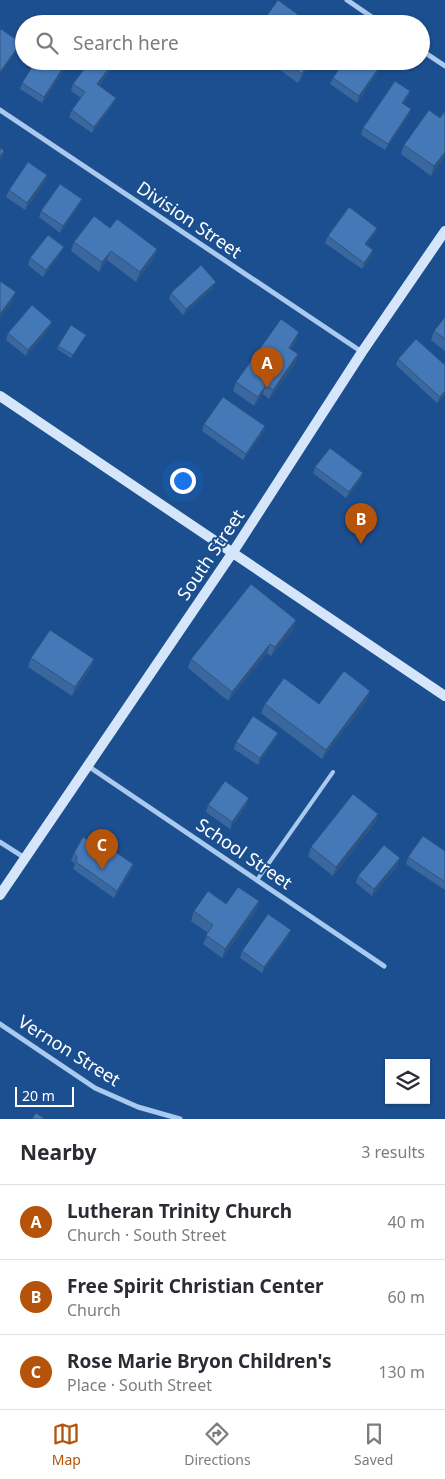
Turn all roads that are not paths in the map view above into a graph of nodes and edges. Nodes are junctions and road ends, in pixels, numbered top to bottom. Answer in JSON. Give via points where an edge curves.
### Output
{"nodes":[{"id":1,"x":347,"y":0,"type":"edge"},
{"id":2,"x":369,"y":15,"type":"edge"},
{"id":3,"x":430,"y":56,"type":"edge"},
{"id":4,"x":445,"y":66,"type":"edge"},
{"id":5,"x":0,"y":110,"type":"edge"},
{"id":6,"x":445,"y":231,"type":"edge"},
{"id":7,"x":362,"y":352,"type":"junction"},
{"id":8,"x":0,"y":396,"type":"edge"},
{"id":9,"x":234,"y":552,"type":"junction"},
{"id":10,"x":445,"y":696,"type":"edge"},
{"id":11,"x":88,"y":766,"type":"junction"},
{"id":12,"x":333,"y":772,"type":"dead end"},
{"id":13,"x":0,"y":842,"type":"edge"},
{"id":14,"x":25,"y":858,"type":"junction"},
{"id":15,"x":258,"y":880,"type":"junction"},
{"id":16,"x":0,"y":894,"type":"edge"},
{"id":17,"x":384,"y":966,"type":"dead end"},
{"id":18,"x":0,"y":1024,"type":"edge"},
{"id":19,"x":180,"y":1119,"type":"edge"}],
"edges":[{"from":1,"to":2,"type":"street"},
{"from":3,"to":4,"type":"street"},
{"from":5,"to":7,"type":"street","name":"Division Street"},
{"from":6,"to":7,"type":"street","name":"South Street"},
{"from":7,"to":9,"type":"street","name":"South Street"},
{"from":8,"to":9,"type":"street"},
{"from":9,"to":10,"type":"street"},
{"from":9,"to":11,"type":"street","name":"South Street"},
{"from":11,"to":14,"type":"street","name":"South Street"},
{"from":11,"to":15,"type":"street","name":"School Street"},
{"from":12,"to":15,"type":"lane"},
{"from":13,"to":14,"type":"street"},
{"from":14,"to":16,"type":"street","name":"South Street"},
{"from":15,"to":17,"type":"street","name":"School Street"},
{"from":18,"to":19,"type":"street","name":"Vernon Street","via":[[95,1088],[138,1107]]}]}
